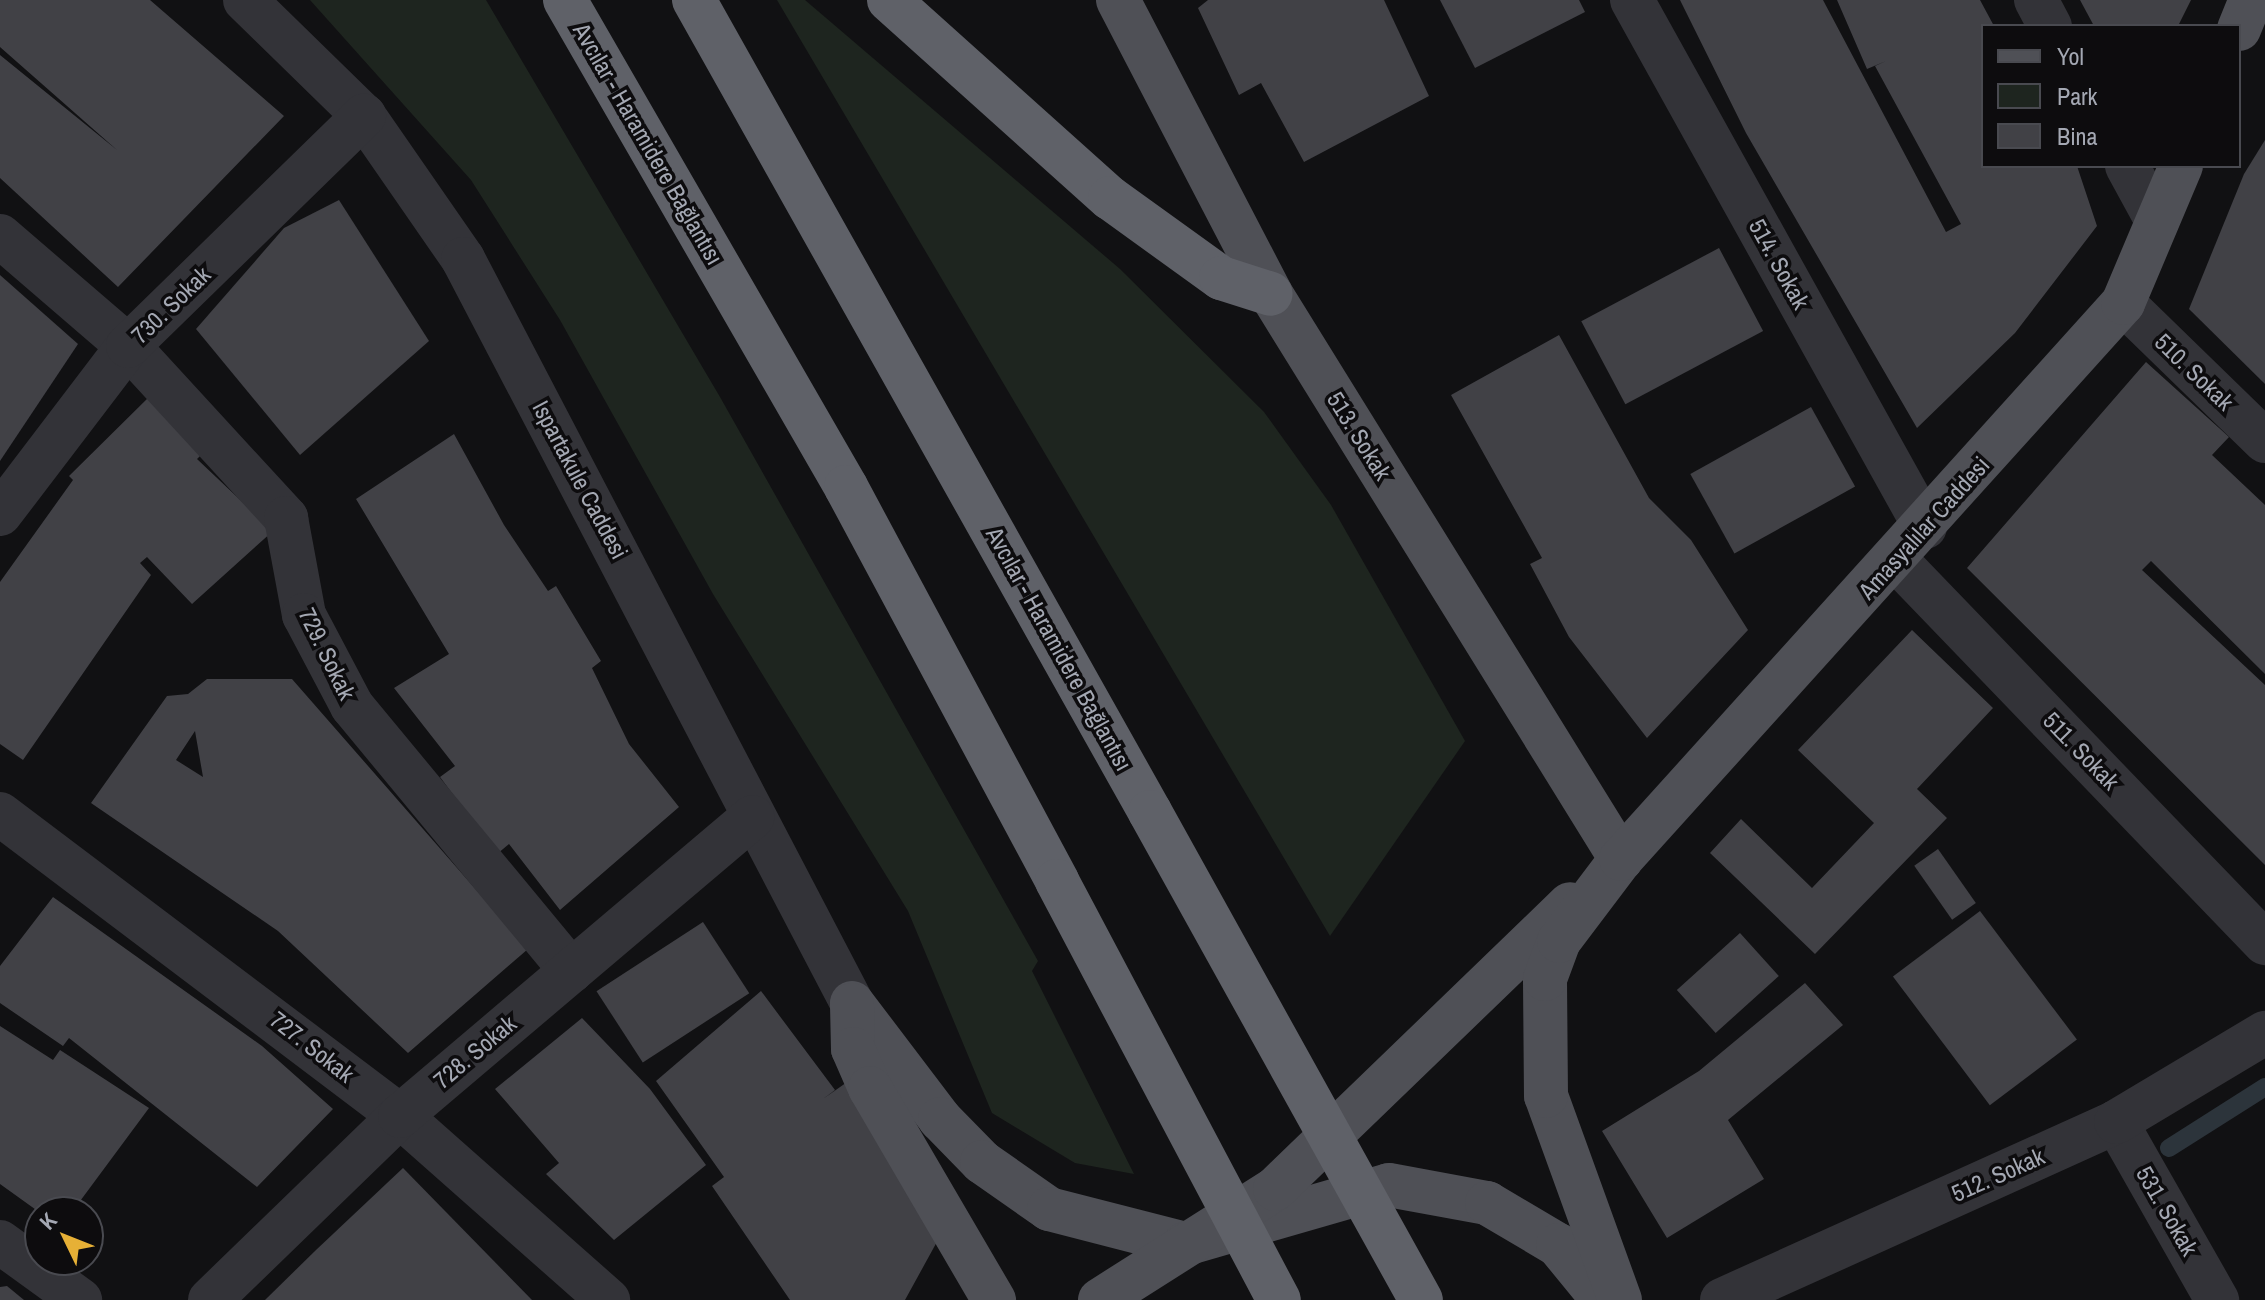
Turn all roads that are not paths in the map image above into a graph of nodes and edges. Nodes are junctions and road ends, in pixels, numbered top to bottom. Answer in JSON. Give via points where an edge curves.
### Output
{"nodes":[{"id":1,"x":245,"y":0,"type":"edge"},
{"id":2,"x":565,"y":0,"type":"edge"},
{"id":3,"x":694,"y":0,"type":"edge"},
{"id":4,"x":889,"y":0,"type":"edge"},
{"id":5,"x":1118,"y":0,"type":"edge"},
{"id":6,"x":1632,"y":0,"type":"edge"},
{"id":7,"x":2036,"y":0,"type":"edge"},
{"id":8,"x":2049,"y":24,"type":"edge"},
{"id":9,"x":364,"y":116,"type":"junction"},
{"id":10,"x":2128,"y":168,"type":"edge"},
{"id":11,"x":2180,"y":168,"type":"edge"},
{"id":12,"x":2157,"y":221,"type":"junction"},
{"id":13,"x":0,"y":236,"type":"edge"},
{"id":14,"x":1271,"y":294,"type":"junction"},
{"id":15,"x":2123,"y":303,"type":"junction"},
{"id":16,"x":128,"y":346,"type":"junction"},
{"id":17,"x":2265,"y":441,"type":"edge"},
{"id":18,"x":0,"y":514,"type":"edge"},
{"id":19,"x":1925,"y":527,"type":"junction"},
{"id":20,"x":1896,"y":560,"type":"junction"},
{"id":21,"x":1,"y":816,"type":"edge"},
{"id":22,"x":752,"y":817,"type":"junction"},
{"id":23,"x":1621,"y":859,"type":"junction"},
{"id":24,"x":2265,"y":943,"type":"edge"},
{"id":25,"x":571,"y":971,"type":"junction"},
{"id":26,"x":852,"y":1003,"type":"junction"},
{"id":27,"x":2265,"y":1033,"type":"edge"},
{"id":28,"x":400,"y":1116,"type":"junction"},
{"id":29,"x":2116,"y":1122,"type":"junction"},
{"id":30,"x":0,"y":1242,"type":"edge"},
{"id":31,"x":1185,"y":1244,"type":"junction"},
{"id":32,"x":80,"y":1300,"type":"edge"},
{"id":33,"x":210,"y":1300,"type":"edge"},
{"id":34,"x":608,"y":1300,"type":"edge"},
{"id":35,"x":994,"y":1300,"type":"edge"},
{"id":36,"x":1100,"y":1300,"type":"edge"},
{"id":37,"x":1279,"y":1300,"type":"edge"},
{"id":38,"x":1421,"y":1300,"type":"edge"},
{"id":39,"x":1603,"y":1300,"type":"edge"},
{"id":40,"x":1620,"y":1300,"type":"edge"},
{"id":41,"x":1722,"y":1300,"type":"edge"},
{"id":42,"x":2217,"y":1300,"type":"edge"}],
"edges":[{"from":1,"to":9,"type":"street","name":"Ispartakule Caddesi"},
{"from":2,"to":37,"type":"highway","name":"Avcılar - Haramidere Bağlantısı","bridge":true,"via":[[846,487]]},
{"from":3,"to":38,"type":"highway","name":"Avcılar - Haramidere Bağlantısı","bridge":true},
{"from":4,"to":14,"type":"highway","via":[[1110,198],[1221,278]]},
{"from":5,"to":14,"type":"main road","name":"513. Sokak"},
{"from":6,"to":19,"type":"street","name":"514. Sokak"},
{"from":7,"to":8,"type":"street"},
{"from":9,"to":16,"type":"street","name":"730. Sokak"},
{"from":9,"to":22,"type":"street","name":"Ispartakule Caddesi","via":[[463,259]]},
{"from":10,"to":12,"type":"street"},
{"from":11,"to":12,"type":"main road","name":"Amasyalılar Caddesi"},
{"from":12,"to":15,"type":"main road","name":"Amasyalılar Caddesi"},
{"from":13,"to":16,"type":"street","name":"729. Sokak"},
{"from":14,"to":23,"type":"main road","name":"513. Sokak"},
{"from":15,"to":17,"type":"street","name":"510. Sokak"},
{"from":15,"to":19,"type":"main road","name":"Amasyalılar Caddesi"},
{"from":16,"to":18,"type":"street","name":"730. Sokak"},
{"from":16,"to":25,"type":"street","name":"729. Sokak","via":[[286,518],[304,615],[352,706]]},
{"from":19,"to":20,"type":"main road","name":"Amasyalılar Caddesi"},
{"from":20,"to":23,"type":"main road","name":"Amasyalılar Caddesi"},
{"from":20,"to":24,"type":"street","name":"511. Sokak"},
{"from":21,"to":28,"type":"street","name":"727. Sokak"},
{"from":22,"to":25,"type":"street","name":"728. Sokak"},
{"from":22,"to":26,"type":"street","name":"Ispartakule Caddesi"},
{"from":23,"to":31,"type":"main road","via":[[1275,1189]]},
{"from":23,"to":40,"type":"main road","via":[[1559,941],[1545,979],[1540,1057],[1553,1129]]},
{"from":25,"to":28,"type":"street","name":"728. Sokak"},
{"from":26,"to":31,"type":"main road","via":[[982,1162],[1049,1209]]},
{"from":26,"to":35,"type":"main road","via":[[853,1049],[870,1088]]},
{"from":27,"to":29,"type":"street","name":"512. Sokak"},
{"from":28,"to":33,"type":"street","name":"728. Sokak"},
{"from":28,"to":34,"type":"street","name":"727. Sokak"},
{"from":29,"to":41,"type":"street","name":"512. Sokak"},
{"from":29,"to":42,"type":"street","name":"531. Sokak"},
{"from":30,"to":32,"type":"street"},
{"from":31,"to":36,"type":"main road"},
{"from":31,"to":39,"type":"main road","via":[[1389,1185],[1487,1203],[1558,1245]]}]}
